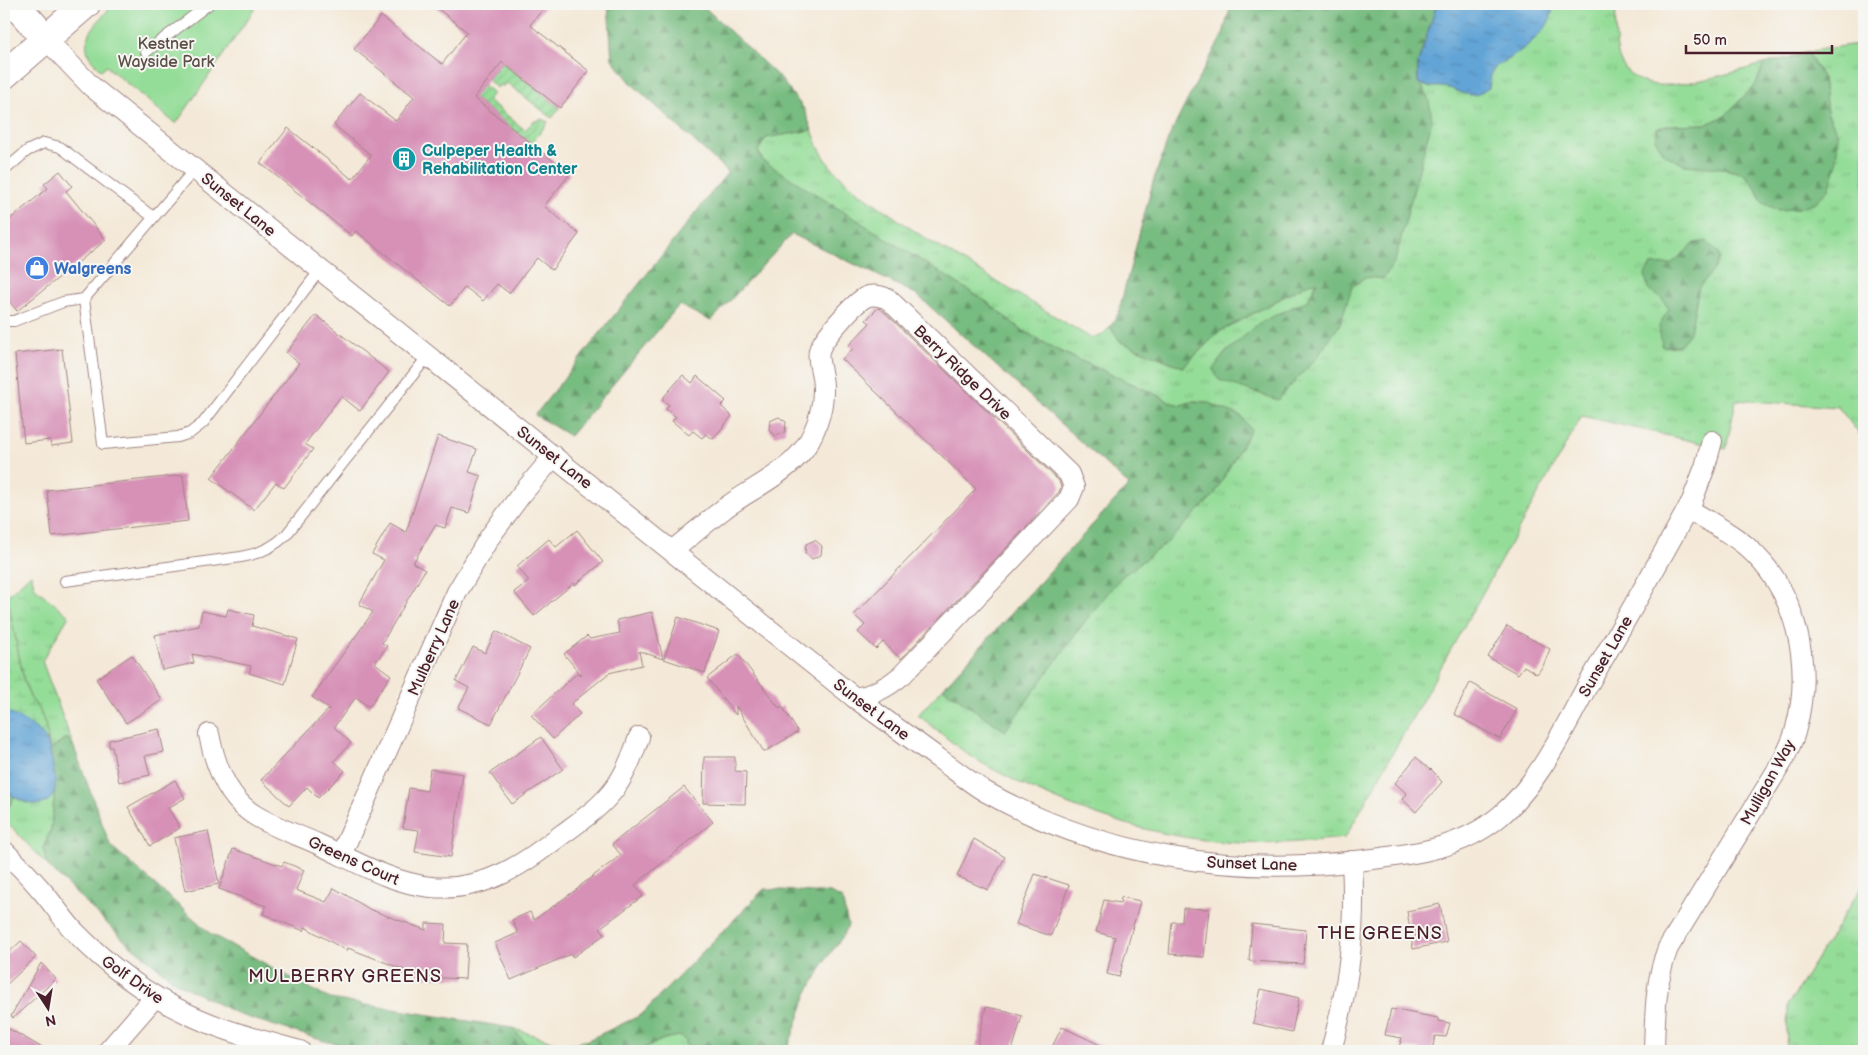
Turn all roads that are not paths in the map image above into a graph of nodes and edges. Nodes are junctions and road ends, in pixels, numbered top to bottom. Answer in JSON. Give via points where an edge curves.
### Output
{"nodes":[{"id":1,"x":14,"y":4,"type":"edge"},
{"id":2,"x":86,"y":4,"type":"edge"},
{"id":3,"x":209,"y":4,"type":"edge"},
{"id":4,"x":46,"y":39,"type":"junction"},
{"id":5,"x":146,"y":52,"type":"dead end"},
{"id":6,"x":4,"y":76,"type":"edge"},
{"id":7,"x":195,"y":169,"type":"junction"},
{"id":8,"x":4,"y":171,"type":"edge"},
{"id":9,"x":153,"y":218,"type":"junction"},
{"id":10,"x":320,"y":270,"type":"junction"},
{"id":11,"x":84,"y":299,"type":"junction"},
{"id":12,"x":4,"y":320,"type":"edge"},
{"id":13,"x":428,"y":356,"type":"junction"},
{"id":14,"x":1712,"y":440,"type":"dead end"},
{"id":15,"x":554,"y":456,"type":"junction"},
{"id":16,"x":1688,"y":509,"type":"junction"},
{"id":17,"x":672,"y":551,"type":"junction"},
{"id":18,"x":65,"y":580,"type":"dead end"},
{"id":19,"x":855,"y":698,"type":"junction"},
{"id":20,"x":210,"y":734,"type":"dead end"},
{"id":21,"x":639,"y":737,"type":"dead end"},
{"id":22,"x":4,"y":851,"type":"edge"},
{"id":23,"x":341,"y":855,"type":"junction"},
{"id":24,"x":1352,"y":862,"type":"junction"},
{"id":25,"x":155,"y":997,"type":"junction"},
{"id":26,"x":108,"y":1051,"type":"edge"},
{"id":27,"x":300,"y":1051,"type":"edge"},
{"id":28,"x":1331,"y":1051,"type":"edge"},
{"id":29,"x":1654,"y":1051,"type":"edge"}],
"edges":[{"from":1,"to":4,"type":"main road","name":"Sunset Lane"},
{"from":2,"to":4,"type":"main road"},
{"from":3,"to":5,"type":"lane"},
{"from":4,"to":6,"type":"main road"},
{"from":4,"to":7,"type":"street","name":"Sunset Lane","via":[[92,87]]},
{"from":7,"to":9,"type":"lane"},
{"from":7,"to":10,"type":"street","name":"Sunset Lane"},
{"from":8,"to":9,"type":"lane","via":[[27,151],[44,143],[60,147]]},
{"from":9,"to":11,"type":"lane"},
{"from":10,"to":11,"type":"lane","via":[[203,423],[178,437],[103,444]]},
{"from":10,"to":13,"type":"street","name":"Sunset Lane"},
{"from":11,"to":12,"type":"lane","via":[[63,302],[14,320]]},
{"from":13,"to":15,"type":"street","name":"Sunset Lane"},
{"from":13,"to":18,"type":"lane","via":[[286,535],[271,547],[241,558]]},
{"from":14,"to":16,"type":"street","name":"Sunset Lane"},
{"from":15,"to":17,"type":"street","name":"Sunset Lane"},
{"from":15,"to":23,"type":"street","name":"Mulberry Lane","via":[[489,538],[457,592]]},
{"from":16,"to":24,"type":"street","name":"Sunset Lane","via":[[1554,748],[1513,804],[1489,825],[1459,842],[1429,851]]},
{"from":16,"to":29,"type":"street","name":"Mulligan Way","via":[[1746,546],[1777,583],[1791,611],[1800,645],[1802,696],[1796,730],[1784,759],[1668,948],[1658,978]]},
{"from":17,"to":19,"type":"street","name":"Sunset Lane"},
{"from":17,"to":19,"type":"street","name":"Berry Ridge Drive","via":[[726,508],[788,466],[804,448],[815,429],[822,402],[818,355],[822,344],[865,297],[888,299],[1069,474],[1074,487],[1069,499],[902,675],[883,689]]},
{"from":19,"to":24,"type":"street","name":"Sunset Lane","via":[[984,790],[1056,826],[1117,845],[1208,862],[1263,866]]},
{"from":20,"to":23,"type":"street","name":"Greens Court","via":[[213,756],[223,780],[255,816]]},
{"from":21,"to":23,"type":"street","name":"Greens Court","via":[[631,762],[615,788],[594,811],[523,864],[500,876],[479,883],[432,887],[399,881]]},
{"from":22,"to":25,"type":"street","name":"Golf Drive","via":[[94,951]]},
{"from":24,"to":28,"type":"street","via":[[1354,905],[1350,970]]},
{"from":25,"to":26,"type":"street"},
{"from":25,"to":27,"type":"street","name":"Golf Drive","via":[[189,1015]]}]}
